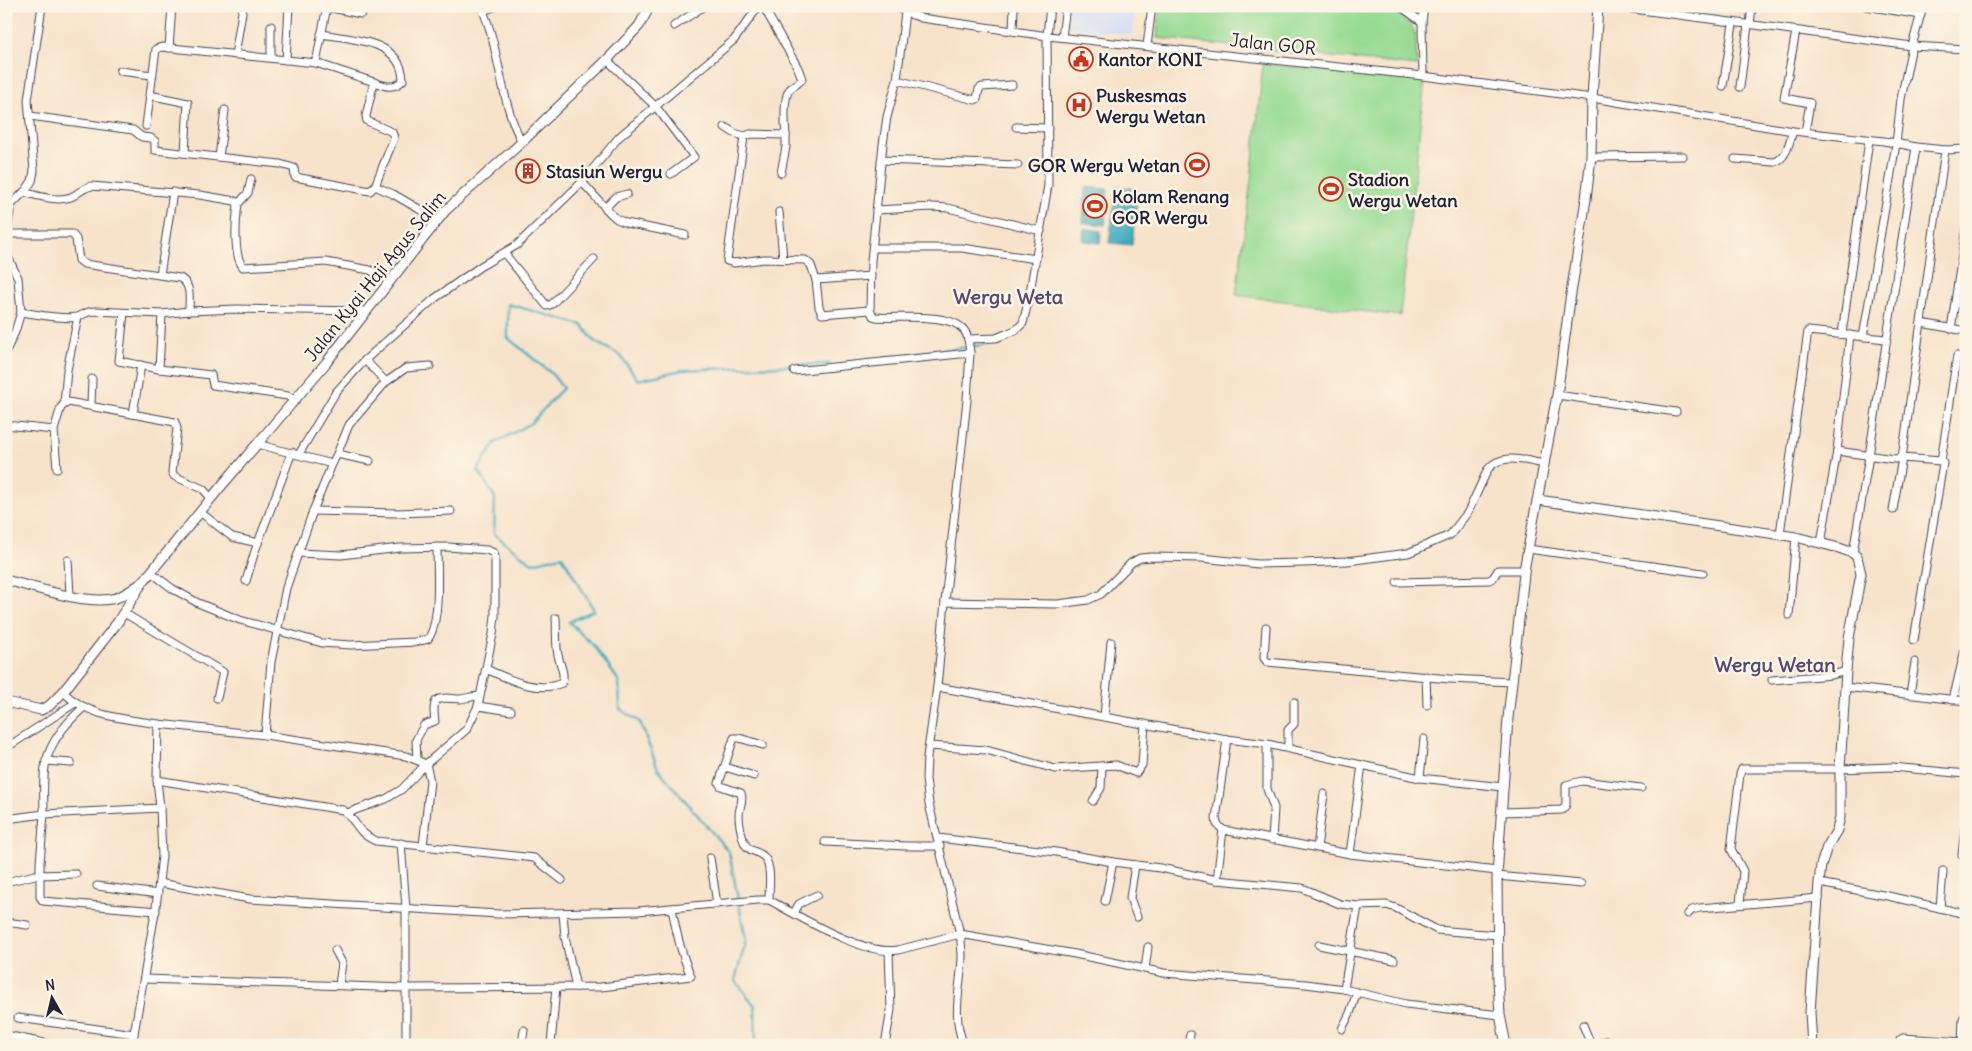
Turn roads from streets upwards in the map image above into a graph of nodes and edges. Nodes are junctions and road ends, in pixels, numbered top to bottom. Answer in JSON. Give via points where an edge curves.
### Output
{"nodes":[{"id":1,"x":42,"y":6,"type":"edge"},
{"id":2,"x":172,"y":6,"type":"edge"},
{"id":3,"x":243,"y":6,"type":"edge"},
{"id":4,"x":289,"y":6,"type":"edge"},
{"id":5,"x":496,"y":6,"type":"edge"},
{"id":6,"x":650,"y":6,"type":"edge"},
{"id":7,"x":704,"y":6,"type":"edge"},
{"id":8,"x":761,"y":6,"type":"edge"},
{"id":9,"x":893,"y":6,"type":"edge"},
{"id":10,"x":916,"y":6,"type":"edge"},
{"id":11,"x":1014,"y":6,"type":"edge"},
{"id":12,"x":1050,"y":6,"type":"edge"},
{"id":13,"x":1066,"y":6,"type":"edge"},
{"id":14,"x":1152,"y":6,"type":"edge"},
{"id":15,"x":1400,"y":6,"type":"edge"},
{"id":16,"x":1424,"y":6,"type":"edge"},
{"id":17,"x":1598,"y":6,"type":"edge"},
{"id":18,"x":1611,"y":6,"type":"edge"},
{"id":19,"x":1752,"y":6,"type":"edge"},
{"id":20,"x":1866,"y":6,"type":"edge"},
{"id":21,"x":1923,"y":6,"type":"edge"},
{"id":22,"x":327,"y":7,"type":"edge"},
{"id":23,"x":482,"y":8,"type":"edge"},
{"id":24,"x":1885,"y":8,"type":"edge"},
{"id":25,"x":905,"y":12,"type":"junction"},
{"id":26,"x":361,"y":14,"type":"dead end"},
{"id":27,"x":912,"y":15,"type":"junction"},
{"id":28,"x":1921,"y":15,"type":"junction"},
{"id":29,"x":1422,"y":22,"type":"junction"},
{"id":30,"x":1733,"y":24,"type":"junction"},
{"id":31,"x":1749,"y":25,"type":"junction"},
{"id":32,"x":271,"y":26,"type":"dead end"},
{"id":33,"x":674,"y":26,"type":"dead end"},
{"id":34,"x":1013,"y":30,"type":"junction"},
{"id":35,"x":1796,"y":31,"type":"junction"},
{"id":36,"x":321,"y":34,"type":"junction"},
{"id":37,"x":1049,"y":36,"type":"junction"},
{"id":38,"x":1062,"y":37,"type":"junction"},
{"id":39,"x":1146,"y":46,"type":"junction"},
{"id":40,"x":1912,"y":46,"type":"junction"},
{"id":41,"x":169,"y":48,"type":"junction"},
{"id":42,"x":1966,"y":50,"type":"edge"},
{"id":43,"x":235,"y":54,"type":"junction"},
{"id":44,"x":271,"y":58,"type":"junction"},
{"id":45,"x":286,"y":60,"type":"junction"},
{"id":46,"x":607,"y":60,"type":"junction"},
{"id":47,"x":316,"y":63,"type":"junction"},
{"id":48,"x":120,"y":71,"type":"dead end"},
{"id":49,"x":152,"y":75,"type":"junction"},
{"id":50,"x":1423,"y":76,"type":"junction"},
{"id":51,"x":897,"y":80,"type":"junction"},
{"id":52,"x":374,"y":82,"type":"junction"},
{"id":53,"x":1012,"y":85,"type":"dead end"},
{"id":54,"x":1723,"y":86,"type":"dead end"},
{"id":55,"x":1740,"y":87,"type":"dead end"},
{"id":56,"x":150,"y":94,"type":"junction"},
{"id":57,"x":1592,"y":98,"type":"junction"},
{"id":58,"x":656,"y":107,"type":"junction"},
{"id":59,"x":225,"y":110,"type":"dead end"},
{"id":60,"x":30,"y":116,"type":"junction"},
{"id":61,"x":146,"y":126,"type":"dead end"},
{"id":62,"x":725,"y":127,"type":"dead end"},
{"id":63,"x":1016,"y":127,"type":"dead end"},
{"id":64,"x":1048,"y":128,"type":"junction"},
{"id":65,"x":1793,"y":131,"type":"junction"},
{"id":66,"x":1805,"y":132,"type":"junction"},
{"id":67,"x":786,"y":135,"type":"junction"},
{"id":68,"x":745,"y":136,"type":"junction"},
{"id":69,"x":1869,"y":140,"type":"junction"},
{"id":70,"x":522,"y":142,"type":"junction"},
{"id":71,"x":1896,"y":144,"type":"junction"},
{"id":72,"x":1916,"y":147,"type":"junction"},
{"id":73,"x":1966,"y":149,"type":"edge"},
{"id":74,"x":1945,"y":150,"type":"junction"},
{"id":75,"x":185,"y":152,"type":"junction"},
{"id":76,"x":1683,"y":156,"type":"dead end"},
{"id":77,"x":219,"y":157,"type":"junction"},
{"id":78,"x":1590,"y":157,"type":"junction"},
{"id":79,"x":1734,"y":159,"type":"dead end"},
{"id":80,"x":881,"y":160,"type":"junction"},
{"id":81,"x":1018,"y":165,"type":"dead end"},
{"id":82,"x":781,"y":172,"type":"dead end"},
{"id":83,"x":671,"y":174,"type":"dead end"},
{"id":84,"x":251,"y":179,"type":"dead end"},
{"id":85,"x":582,"y":182,"type":"junction"},
{"id":86,"x":374,"y":186,"type":"junction"},
{"id":87,"x":24,"y":192,"type":"junction"},
{"id":88,"x":173,"y":192,"type":"junction"},
{"id":89,"x":628,"y":194,"type":"dead end"},
{"id":90,"x":238,"y":204,"type":"junction"},
{"id":91,"x":605,"y":208,"type":"junction"},
{"id":92,"x":876,"y":210,"type":"junction"},
{"id":93,"x":779,"y":212,"type":"dead end"},
{"id":94,"x":8,"y":219,"type":"edge"},
{"id":95,"x":438,"y":220,"type":"junction"},
{"id":96,"x":1966,"y":228,"type":"edge"},
{"id":97,"x":1041,"y":231,"type":"junction"},
{"id":98,"x":7,"y":234,"type":"edge"},
{"id":99,"x":685,"y":235,"type":"dead end"},
{"id":100,"x":873,"y":248,"type":"junction"},
{"id":101,"x":504,"y":253,"type":"junction"},
{"id":102,"x":594,"y":258,"type":"dead end"},
{"id":103,"x":783,"y":259,"type":"junction"},
{"id":104,"x":1036,"y":259,"type":"junction"},
{"id":105,"x":160,"y":275,"type":"junction"},
{"id":106,"x":870,"y":276,"type":"junction"},
{"id":107,"x":816,"y":280,"type":"junction"},
{"id":108,"x":389,"y":281,"type":"junction"},
{"id":109,"x":189,"y":310,"type":"junction"},
{"id":110,"x":870,"y":310,"type":"junction"},
{"id":111,"x":365,"y":311,"type":"junction"},
{"id":112,"x":21,"y":312,"type":"junction"},
{"id":113,"x":124,"y":313,"type":"junction"},
{"id":114,"x":162,"y":314,"type":"junction"},
{"id":115,"x":78,"y":317,"type":"junction"},
{"id":116,"x":1921,"y":323,"type":"junction"},
{"id":117,"x":1951,"y":329,"type":"junction"},
{"id":118,"x":1966,"y":331,"type":"edge"},
{"id":119,"x":1842,"y":334,"type":"junction"},
{"id":120,"x":1850,"y":335,"type":"junction"},
{"id":121,"x":1863,"y":337,"type":"junction"},
{"id":122,"x":1886,"y":339,"type":"junction"},
{"id":123,"x":968,"y":340,"type":"junction"},
{"id":124,"x":6,"y":351,"type":"edge"},
{"id":125,"x":970,"y":352,"type":"junction"},
{"id":126,"x":1957,"y":356,"type":"dead end"},
{"id":127,"x":365,"y":360,"type":"junction"},
{"id":128,"x":141,"y":365,"type":"junction"},
{"id":129,"x":430,"y":366,"type":"dead end"},
{"id":130,"x":160,"y":369,"type":"junction"},
{"id":131,"x":794,"y":372,"type":"dead end"},
{"id":132,"x":92,"y":379,"type":"dead end"},
{"id":133,"x":386,"y":382,"type":"junction"},
{"id":134,"x":1557,"y":395,"type":"junction"},
{"id":135,"x":295,"y":400,"type":"junction"},
{"id":136,"x":64,"y":404,"type":"junction"},
{"id":137,"x":91,"y":406,"type":"junction"},
{"id":138,"x":1676,"y":412,"type":"dead end"},
{"id":139,"x":133,"y":414,"type":"junction"},
{"id":140,"x":6,"y":426,"type":"edge"},
{"id":141,"x":54,"y":430,"type":"junction"},
{"id":142,"x":257,"y":444,"type":"junction"},
{"id":143,"x":1837,"y":451,"type":"junction"},
{"id":144,"x":296,"y":453,"type":"junction"},
{"id":145,"x":337,"y":454,"type":"junction"},
{"id":146,"x":1869,"y":456,"type":"junction"},
{"id":147,"x":1902,"y":458,"type":"junction"},
{"id":148,"x":370,"y":461,"type":"dead end"},
{"id":149,"x":1941,"y":461,"type":"junction"},
{"id":150,"x":332,"y":464,"type":"junction"},
{"id":151,"x":1544,"y":464,"type":"junction"},
{"id":152,"x":57,"y":469,"type":"dead end"},
{"id":153,"x":211,"y":498,"type":"junction"},
{"id":154,"x":1538,"y":500,"type":"junction"},
{"id":155,"x":1893,"y":510,"type":"dead end"},
{"id":156,"x":313,"y":511,"type":"junction"},
{"id":157,"x":451,"y":511,"type":"dead end"},
{"id":158,"x":200,"y":512,"type":"junction"},
{"id":159,"x":1780,"y":534,"type":"junction"},
{"id":160,"x":1796,"y":537,"type":"junction"},
{"id":161,"x":258,"y":543,"type":"junction"},
{"id":162,"x":1821,"y":543,"type":"junction"},
{"id":163,"x":437,"y":548,"type":"junction"},
{"id":164,"x":1528,"y":549,"type":"junction"},
{"id":165,"x":298,"y":553,"type":"junction"},
{"id":166,"x":1853,"y":553,"type":"junction"},
{"id":167,"x":68,"y":560,"type":"dead end"},
{"id":168,"x":1525,"y":570,"type":"junction"},
{"id":169,"x":152,"y":572,"type":"junction"},
{"id":170,"x":1703,"y":573,"type":"dead end"},
{"id":171,"x":6,"y":580,"type":"edge"},
{"id":172,"x":246,"y":581,"type":"dead end"},
{"id":173,"x":1397,"y":582,"type":"dead end"},
{"id":174,"x":142,"y":583,"type":"junction"},
{"id":175,"x":70,"y":596,"type":"junction"},
{"id":176,"x":945,"y":602,"type":"junction"},
{"id":177,"x":124,"y":613,"type":"junction"},
{"id":178,"x":1789,"y":615,"type":"dead end"},
{"id":179,"x":556,"y":618,"type":"dead end"},
{"id":180,"x":1266,"y":627,"type":"dead end"},
{"id":181,"x":278,"y":630,"type":"junction"},
{"id":182,"x":1914,"y":640,"type":"dead end"},
{"id":183,"x":1111,"y":642,"type":"dead end"},
{"id":184,"x":1966,"y":645,"type":"edge"},
{"id":185,"x":1915,"y":662,"type":"dead end"},
{"id":186,"x":486,"y":669,"type":"junction"},
{"id":187,"x":1846,"y":672,"type":"junction"},
{"id":188,"x":1426,"y":676,"type":"junction"},
{"id":189,"x":1772,"y":680,"type":"dead end"},
{"id":190,"x":1512,"y":682,"type":"junction"},
{"id":191,"x":937,"y":687,"type":"junction"},
{"id":192,"x":1845,"y":688,"type":"junction"},
{"id":193,"x":63,"y":692,"type":"junction"},
{"id":194,"x":1910,"y":695,"type":"junction"},
{"id":195,"x":479,"y":697,"type":"junction"},
{"id":196,"x":217,"y":698,"type":"dead end"},
{"id":197,"x":1952,"y":700,"type":"junction"},
{"id":198,"x":1966,"y":701,"type":"edge"},
{"id":199,"x":6,"y":702,"type":"edge"},
{"id":200,"x":1294,"y":702,"type":"dead end"},
{"id":201,"x":75,"y":703,"type":"junction"},
{"id":202,"x":1427,"y":705,"type":"dead end"},
{"id":203,"x":478,"y":706,"type":"junction"},
{"id":204,"x":83,"y":708,"type":"junction"},
{"id":205,"x":511,"y":711,"type":"dead end"},
{"id":206,"x":1104,"y":717,"type":"junction"},
{"id":207,"x":158,"y":724,"type":"junction"},
{"id":208,"x":1145,"y":724,"type":"junction"},
{"id":209,"x":265,"y":734,"type":"junction"},
{"id":210,"x":1227,"y":739,"type":"junction"},
{"id":211,"x":1424,"y":739,"type":"dead end"},
{"id":212,"x":1267,"y":744,"type":"junction"},
{"id":213,"x":763,"y":745,"type":"dead end"},
{"id":214,"x":929,"y":746,"type":"junction"},
{"id":215,"x":6,"y":748,"type":"edge"},
{"id":216,"x":1288,"y":748,"type":"junction"},
{"id":217,"x":417,"y":759,"type":"junction"},
{"id":218,"x":46,"y":761,"type":"junction"},
{"id":219,"x":71,"y":763,"type":"dead end"},
{"id":220,"x":426,"y":764,"type":"junction"},
{"id":221,"x":1362,"y":765,"type":"junction"},
{"id":222,"x":1102,"y":766,"type":"junction"},
{"id":223,"x":725,"y":767,"type":"junction"},
{"id":224,"x":1840,"y":769,"type":"junction"},
{"id":225,"x":1966,"y":774,"type":"edge"},
{"id":226,"x":754,"y":776,"type":"dead end"},
{"id":227,"x":1420,"y":778,"type":"junction"},
{"id":228,"x":157,"y":780,"type":"junction"},
{"id":229,"x":1503,"y":786,"type":"junction"},
{"id":230,"x":1641,"y":788,"type":"dead end"},
{"id":231,"x":1324,"y":794,"type":"dead end"},
{"id":232,"x":1093,"y":801,"type":"dead end"},
{"id":233,"x":160,"y":808,"type":"junction"},
{"id":234,"x":1501,"y":812,"type":"junction"},
{"id":235,"x":347,"y":813,"type":"junction"},
{"id":236,"x":44,"y":814,"type":"junction"},
{"id":237,"x":6,"y":819,"type":"edge"},
{"id":238,"x":1966,"y":820,"type":"edge"},
{"id":239,"x":1223,"y":830,"type":"junction"},
{"id":240,"x":938,"y":838,"type":"junction"},
{"id":241,"x":1272,"y":840,"type":"junction"},
{"id":242,"x":825,"y":842,"type":"dead end"},
{"id":243,"x":401,"y":843,"type":"junction"},
{"id":244,"x":423,"y":846,"type":"junction"},
{"id":245,"x":940,"y":846,"type":"junction"},
{"id":246,"x":1317,"y":848,"type":"junction"},
{"id":247,"x":1350,"y":854,"type":"junction"},
{"id":248,"x":1962,"y":855,"type":"dead end"},
{"id":249,"x":710,"y":858,"type":"dead end"},
{"id":250,"x":1113,"y":862,"type":"junction"},
{"id":251,"x":1136,"y":866,"type":"junction"},
{"id":252,"x":1943,"y":871,"type":"dead end"},
{"id":253,"x":40,"y":874,"type":"junction"},
{"id":254,"x":76,"y":874,"type":"dead end"},
{"id":255,"x":1497,"y":874,"type":"junction"},
{"id":256,"x":562,"y":880,"type":"dead end"},
{"id":257,"x":1217,"y":880,"type":"junction"},
{"id":258,"x":6,"y":882,"type":"edge"},
{"id":259,"x":159,"y":883,"type":"junction"},
{"id":260,"x":1819,"y":883,"type":"junction"},
{"id":261,"x":1581,"y":884,"type":"dead end"},
{"id":262,"x":97,"y":886,"type":"dead end"},
{"id":263,"x":158,"y":894,"type":"junction"},
{"id":264,"x":817,"y":895,"type":"dead end"},
{"id":265,"x":1818,"y":898,"type":"junction"},
{"id":266,"x":769,"y":900,"type":"junction"},
{"id":267,"x":1105,"y":902,"type":"dead end"},
{"id":268,"x":717,"y":904,"type":"junction"},
{"id":269,"x":1740,"y":904,"type":"junction"},
{"id":270,"x":1358,"y":906,"type":"junction"},
{"id":271,"x":406,"y":908,"type":"junction"},
{"id":272,"x":672,"y":908,"type":"junction"},
{"id":273,"x":1940,"y":908,"type":"junction"},
{"id":274,"x":156,"y":911,"type":"junction"},
{"id":275,"x":563,"y":913,"type":"junction"},
{"id":276,"x":794,"y":913,"type":"junction"},
{"id":277,"x":1688,"y":914,"type":"dead end"},
{"id":278,"x":1966,"y":914,"type":"edge"},
{"id":279,"x":1137,"y":917,"type":"dead end"},
{"id":280,"x":6,"y":922,"type":"edge"},
{"id":281,"x":27,"y":925,"type":"dead end"},
{"id":282,"x":960,"y":934,"type":"junction"},
{"id":283,"x":1497,"y":935,"type":"junction"},
{"id":284,"x":1319,"y":945,"type":"dead end"},
{"id":285,"x":1148,"y":948,"type":"dead end"},
{"id":286,"x":334,"y":950,"type":"dead end"},
{"id":287,"x":889,"y":951,"type":"junction"},
{"id":288,"x":1352,"y":951,"type":"junction"},
{"id":289,"x":1394,"y":960,"type":"dead end"},
{"id":290,"x":1145,"y":969,"type":"junction"},
{"id":291,"x":144,"y":980,"type":"junction"},
{"id":292,"x":339,"y":985,"type":"junction"},
{"id":293,"x":556,"y":987,"type":"junction"},
{"id":294,"x":576,"y":987,"type":"junction"},
{"id":295,"x":405,"y":988,"type":"junction"},
{"id":296,"x":1344,"y":989,"type":"junction"},
{"id":297,"x":1357,"y":992,"type":"junction"},
{"id":298,"x":1500,"y":1014,"type":"junction"},
{"id":299,"x":1966,"y":1015,"type":"edge"},
{"id":300,"x":18,"y":1018,"type":"dead end"},
{"id":301,"x":1583,"y":1025,"type":"dead end"},
{"id":302,"x":524,"y":1030,"type":"dead end"},
{"id":303,"x":1342,"y":1030,"type":"dead end"},
{"id":304,"x":134,"y":1034,"type":"junction"},
{"id":305,"x":6,"y":1035,"type":"edge"},
{"id":306,"x":1190,"y":1035,"type":"dead end"},
{"id":307,"x":1962,"y":1044,"type":"edge"},
{"id":308,"x":53,"y":1045,"type":"edge"},
{"id":309,"x":132,"y":1045,"type":"edge"},
{"id":310,"x":406,"y":1045,"type":"edge"},
{"id":311,"x":522,"y":1045,"type":"edge"},
{"id":312,"x":551,"y":1045,"type":"edge"},
{"id":313,"x":886,"y":1045,"type":"edge"},
{"id":314,"x":964,"y":1045,"type":"edge"},
{"id":315,"x":1188,"y":1045,"type":"edge"},
{"id":316,"x":1506,"y":1045,"type":"edge"},
{"id":317,"x":1591,"y":1045,"type":"edge"},
{"id":318,"x":1598,"y":1045,"type":"edge"},
{"id":319,"x":1621,"y":1045,"type":"edge"},
{"id":320,"x":1812,"y":1045,"type":"edge"},
{"id":321,"x":1900,"y":1045,"type":"edge"}],
"edges":[{"from":1,"to":60,"type":"street","via":[[28,93]]},
{"from":2,"to":41,"type":"street"},
{"from":3,"to":43,"type":"street"},
{"from":4,"to":45,"type":"street"},
{"from":5,"to":23,"type":"street"},
{"from":6,"to":46,"type":"street","name":"Jalan Kyai Haji Agus Salim","via":[[633,32]]},
{"from":7,"to":33,"type":"street"},
{"from":8,"to":58,"type":"street","via":[[734,40]]},
{"from":8,"to":67,"type":"street","via":[[802,79],[786,96]]},
{"from":9,"to":25,"type":"street","name":"Jalan GOR"},
{"from":10,"to":27,"type":"street"},
{"from":11,"to":34,"type":"street"},
{"from":12,"to":37,"type":"street"},
{"from":13,"to":38,"type":"street"},
{"from":14,"to":39,"type":"street"},
{"from":15,"to":29,"type":"street"},
{"from":16,"to":29,"type":"street"},
{"from":17,"to":57,"type":"street"},
{"from":18,"to":30,"type":"street"},
{"from":19,"to":31,"type":"street"},
{"from":20,"to":24,"type":"street"},
{"from":21,"to":28,"type":"street"},
{"from":22,"to":26,"type":"street"},
{"from":22,"to":36,"type":"street"},
{"from":23,"to":70,"type":"street","via":[[491,31],[508,107]]},
{"from":24,"to":28,"type":"street"},
{"from":25,"to":27,"type":"street","name":"Jalan GOR"},
{"from":25,"to":51,"type":"street"},
{"from":27,"to":34,"type":"street","name":"Jalan GOR"},
{"from":28,"to":40,"type":"street"},
{"from":29,"to":50,"type":"street"},
{"from":30,"to":31,"type":"street"},
{"from":30,"to":54,"type":"street"},
{"from":31,"to":35,"type":"street"},
{"from":31,"to":55,"type":"street"},
{"from":32,"to":44,"type":"street"},
{"from":34,"to":37,"type":"street","name":"Jalan GOR"},
{"from":35,"to":40,"type":"street"},
{"from":35,"to":66,"type":"street","via":[[1784,98],[1810,103]]},
{"from":36,"to":47,"type":"street"},
{"from":36,"to":52,"type":"street","via":[[358,40],[393,54],[400,64],[403,80],[391,87]]},
{"from":37,"to":38,"type":"street","name":"Jalan GOR"},
{"from":37,"to":64,"type":"street"},
{"from":38,"to":39,"type":"street","name":"Jalan GOR"},
{"from":39,"to":50,"type":"street","name":"Jalan GOR"},
{"from":40,"to":42,"type":"street"},
{"from":40,"to":71,"type":"street"},
{"from":41,"to":43,"type":"street"},
{"from":41,"to":49,"type":"street","via":[[156,49]]},
{"from":43,"to":44,"type":"street"},
{"from":44,"to":45,"type":"street"},
{"from":45,"to":47,"type":"street"},
{"from":46,"to":58,"type":"street"},
{"from":46,"to":70,"type":"street","name":"Jalan Kyai Haji Agus Salim"},
{"from":47,"to":52,"type":"street"},
{"from":48,"to":49,"type":"street"},
{"from":49,"to":56,"type":"street"},
{"from":50,"to":57,"type":"street","name":"Jalan GOR"},
{"from":51,"to":53,"type":"street","via":[[975,100],[979,89],[984,86]]},
{"from":51,"to":80,"type":"street","via":[[887,117]]},
{"from":52,"to":86,"type":"street","via":[[367,121],[392,132],[394,138]]},
{"from":56,"to":61,"type":"street"},
{"from":56,"to":75,"type":"street","via":[[188,103]]},
{"from":57,"to":65,"type":"street","name":"Jalan GOR"},
{"from":57,"to":78,"type":"street"},
{"from":58,"to":83,"type":"street","via":[[694,157]]},
{"from":58,"to":85,"type":"street","via":[[619,137]]},
{"from":59,"to":77,"type":"street"},
{"from":60,"to":75,"type":"street","via":[[133,130],[155,141],[155,150]]},
{"from":60,"to":87,"type":"street","via":[[34,170],[32,181]]},
{"from":62,"to":68,"type":"street"},
{"from":63,"to":64,"type":"street"},
{"from":64,"to":97,"type":"street","via":[[1048,185]]},
{"from":65,"to":66,"type":"street","name":"Jalan GOR"},
{"from":65,"to":79,"type":"street","via":[[1780,161]]},
{"from":66,"to":69,"type":"street","name":"Jalan GOR"},
{"from":67,"to":68,"type":"street"},
{"from":67,"to":82,"type":"street"},
{"from":68,"to":103,"type":"street","via":[[727,262]]},
{"from":69,"to":71,"type":"street","name":"Jalan GOR"},
{"from":69,"to":119,"type":"street"},
{"from":70,"to":95,"type":"street","name":"Jalan Kyai Haji Agus Salim"},
{"from":71,"to":72,"type":"street","name":"Jalan GOR"},
{"from":71,"to":121,"type":"street"},
{"from":72,"to":74,"type":"street","name":"Jalan GOR"},
{"from":72,"to":122,"type":"street"},
{"from":73,"to":74,"type":"street","name":"Jalan GOR"},
{"from":74,"to":116,"type":"street"},
{"from":75,"to":77,"type":"street"},
{"from":76,"to":78,"type":"street"},
{"from":77,"to":86,"type":"street","via":[[280,164],[294,168],[295,177],[370,190]]},
{"from":78,"to":134,"type":"street"},
{"from":80,"to":81,"type":"street"},
{"from":80,"to":92,"type":"street"},
{"from":84,"to":90,"type":"street","via":[[248,193]]},
{"from":85,"to":91,"type":"street"},
{"from":85,"to":101,"type":"street","via":[[517,245]]},
{"from":86,"to":95,"type":"street"},
{"from":87,"to":88,"type":"street","via":[[39,197],[70,198],[91,186]]},
{"from":87,"to":94,"type":"street","via":[[12,204]]},
{"from":88,"to":90,"type":"street"},
{"from":88,"to":105,"type":"street"},
{"from":89,"to":91,"type":"street","via":[[616,198]]},
{"from":90,"to":108,"type":"street","via":[[235,224],[239,261],[243,268],[326,262],[370,270]]},
{"from":91,"to":99,"type":"street","via":[[626,223]]},
{"from":92,"to":97,"type":"street","via":[[948,208]]},
{"from":92,"to":100,"type":"street"},
{"from":93,"to":103,"type":"street"},
{"from":94,"to":98,"type":"street"},
{"from":95,"to":108,"type":"street","name":"Jalan Kyai Haji Agus Salim"},
{"from":96,"to":117,"type":"street"},
{"from":97,"to":104,"type":"street"},
{"from":98,"to":105,"type":"street","via":[[72,234],[76,239],[79,260],[84,264]]},
{"from":98,"to":112,"type":"street","via":[[9,260],[18,278]]},
{"from":100,"to":104,"type":"street","via":[[962,248]]},
{"from":100,"to":106,"type":"street"},
{"from":101,"to":102,"type":"street","via":[[547,306]]},
{"from":101,"to":127,"type":"street","via":[[434,299]]},
{"from":103,"to":107,"type":"street","via":[[808,262]]},
{"from":104,"to":123,"type":"street","via":[[1020,327],[996,338]]},
{"from":105,"to":109,"type":"street","via":[[186,282]]},
{"from":106,"to":107,"type":"street"},
{"from":106,"to":110,"type":"street"},
{"from":107,"to":110,"type":"street","via":[[822,314]]},
{"from":108,"to":111,"type":"street","name":"Jalan Kyai Haji Agus Salim"},
{"from":109,"to":111,"type":"street"},
{"from":109,"to":114,"type":"street"},
{"from":110,"to":123,"type":"street","via":[[876,317],[923,318],[950,323],[964,330]]},
{"from":111,"to":135,"type":"street","name":"Jalan Kyai Haji Agus Salim"},
{"from":112,"to":115,"type":"street"},
{"from":112,"to":124,"type":"street"},
{"from":113,"to":114,"type":"street"},
{"from":113,"to":115,"type":"street","via":[[85,311]]},
{"from":113,"to":128,"type":"street","via":[[119,361]]},
{"from":114,"to":130,"type":"street"},
{"from":115,"to":136,"type":"street"},
{"from":116,"to":117,"type":"street"},
{"from":116,"to":147,"type":"street"},
{"from":117,"to":118,"type":"street"},
{"from":119,"to":120,"type":"street"},
{"from":119,"to":159,"type":"street","via":[[1808,332]]},
{"from":120,"to":121,"type":"street"},
{"from":120,"to":143,"type":"street"},
{"from":121,"to":122,"type":"street"},
{"from":122,"to":146,"type":"street"},
{"from":123,"to":125,"type":"street"},
{"from":125,"to":131,"type":"street"},
{"from":125,"to":176,"type":"street","via":[[968,400]]},
{"from":126,"to":149,"type":"street"},
{"from":127,"to":133,"type":"street"},
{"from":127,"to":144,"type":"street","via":[[336,392]]},
{"from":128,"to":130,"type":"street"},
{"from":128,"to":139,"type":"street"},
{"from":129,"to":133,"type":"street","via":[[406,368]]},
{"from":130,"to":135,"type":"street","via":[[211,375],[213,384],[288,396]]},
{"from":132,"to":137,"type":"street"},
{"from":133,"to":145,"type":"street","via":[[349,425]]},
{"from":134,"to":138,"type":"street"},
{"from":134,"to":151,"type":"street"},
{"from":135,"to":142,"type":"street","name":"Jalan Kyai Haji Agus Salim"},
{"from":136,"to":137,"type":"street"},
{"from":136,"to":141,"type":"street"},
{"from":137,"to":139,"type":"street"},
{"from":139,"to":153,"type":"street","via":[[176,423],[172,472],[174,476],[203,489]]},
{"from":140,"to":141,"type":"street"},
{"from":141,"to":152,"type":"street"},
{"from":142,"to":144,"type":"street"},
{"from":142,"to":153,"type":"street","name":"Jalan Kyai Haji Agus Salim"},
{"from":143,"to":146,"type":"street"},
{"from":143,"to":162,"type":"street"},
{"from":144,"to":150,"type":"street"},
{"from":144,"to":161,"type":"street"},
{"from":145,"to":148,"type":"street"},
{"from":145,"to":150,"type":"street"},
{"from":146,"to":147,"type":"street"},
{"from":146,"to":166,"type":"street"},
{"from":147,"to":149,"type":"street"},
{"from":147,"to":155,"type":"street"},
{"from":149,"to":182,"type":"street"},
{"from":150,"to":156,"type":"street"},
{"from":151,"to":154,"type":"street"},
{"from":151,"to":176,"type":"street","via":[[1506,458],[1493,463],[1468,512],[1450,534],[1408,554],[1347,561],[1258,564],[1146,557],[1130,564],[1101,594],[1088,600],[1058,604]]},
{"from":153,"to":158,"type":"street","name":"Jalan Kyai Haji Agus Salim"},
{"from":154,"to":159,"type":"street"},
{"from":154,"to":164,"type":"street"},
{"from":156,"to":157,"type":"street"},
{"from":156,"to":165,"type":"street"},
{"from":158,"to":161,"type":"street","via":[[232,537]]},
{"from":158,"to":169,"type":"street","name":"Jalan Kyai Haji Agus Salim"},
{"from":159,"to":160,"type":"street"},
{"from":160,"to":162,"type":"street"},
{"from":160,"to":178,"type":"street"},
{"from":161,"to":172,"type":"street"},
{"from":162,"to":166,"type":"street"},
{"from":163,"to":165,"type":"street","via":[[400,548],[341,555]]},
{"from":163,"to":181,"type":"street","via":[[437,602],[433,630],[428,639],[351,645],[322,643]]},
{"from":163,"to":186,"type":"street","via":[[494,553],[495,616]]},
{"from":164,"to":168,"type":"street"},
{"from":164,"to":170,"type":"street"},
{"from":165,"to":181,"type":"street","via":[[286,588]]},
{"from":166,"to":187,"type":"street","via":[[1861,574],[1848,638]]},
{"from":167,"to":175,"type":"street"},
{"from":168,"to":173,"type":"street","via":[[1500,569],[1489,580]]},
{"from":168,"to":190,"type":"street"},
{"from":169,"to":174,"type":"street","name":"Jalan Kyai Haji Agus Salim"},
{"from":169,"to":181,"type":"street","via":[[198,603],[240,620]]},
{"from":171,"to":175,"type":"street"},
{"from":174,"to":175,"type":"street","via":[[117,598],[102,600]]},
{"from":174,"to":177,"type":"street"},
{"from":176,"to":191,"type":"street"},
{"from":177,"to":193,"type":"street"},
{"from":177,"to":196,"type":"street","via":[[223,672]]},
{"from":179,"to":186,"type":"street","via":[[562,683],[524,685]]},
{"from":180,"to":188,"type":"street","via":[[1264,658],[1267,662]]},
{"from":181,"to":209,"type":"street","via":[[271,662]]},
{"from":183,"to":206,"type":"street"},
{"from":184,"to":197,"type":"street"},
{"from":185,"to":194,"type":"street"},
{"from":186,"to":195,"type":"street"},
{"from":187,"to":189,"type":"street"},
{"from":187,"to":192,"type":"street"},
{"from":188,"to":190,"type":"street"},
{"from":188,"to":202,"type":"street"},
{"from":190,"to":229,"type":"street"},
{"from":191,"to":206,"type":"street"},
{"from":191,"to":214,"type":"street"},
{"from":192,"to":194,"type":"street"},
{"from":192,"to":224,"type":"street"},
{"from":193,"to":199,"type":"street","via":[[40,710]]},
{"from":193,"to":201,"type":"street"},
{"from":194,"to":197,"type":"street"},
{"from":195,"to":203,"type":"street"},
{"from":195,"to":217,"type":"street","via":[[436,700],[435,721],[424,725],[416,740]]},
{"from":197,"to":198,"type":"street"},
{"from":200,"to":216,"type":"street","via":[[1294,724],[1288,730]]},
{"from":201,"to":204,"type":"street"},
{"from":201,"to":215,"type":"street"},
{"from":203,"to":205,"type":"street"},
{"from":203,"to":220,"type":"street","via":[[467,729]]},
{"from":204,"to":207,"type":"street"},
{"from":204,"to":218,"type":"street","via":[[65,726]]},
{"from":206,"to":208,"type":"street"},
{"from":207,"to":209,"type":"street"},
{"from":207,"to":228,"type":"street"},
{"from":208,"to":210,"type":"street"},
{"from":208,"to":222,"type":"street","via":[[1142,765],[1136,773],[1116,765]]},
{"from":209,"to":217,"type":"street"},
{"from":210,"to":212,"type":"street"},
{"from":210,"to":239,"type":"street","via":[[1216,819]]},
{"from":211,"to":227,"type":"street"},
{"from":212,"to":216,"type":"street"},
{"from":212,"to":241,"type":"street","via":[[1267,789],[1274,808]]},
{"from":213,"to":223,"type":"street","via":[[734,738]]},
{"from":214,"to":222,"type":"street","via":[[986,750],[1055,769]]},
{"from":214,"to":240,"type":"street","via":[[926,779]]},
{"from":216,"to":221,"type":"street"},
{"from":217,"to":220,"type":"street"},
{"from":218,"to":219,"type":"street"},
{"from":218,"to":236,"type":"street"},
{"from":220,"to":235,"type":"street","via":[[402,790],[386,800]]},
{"from":220,"to":244,"type":"street","via":[[430,781]]},
{"from":221,"to":227,"type":"street"},
{"from":221,"to":247,"type":"street"},
{"from":222,"to":232,"type":"street","via":[[1101,788]]},
{"from":223,"to":226,"type":"street"},
{"from":223,"to":266,"type":"street","via":[[720,784],[741,792],[743,797],[739,815],[743,839],[749,850],[763,856],[769,867]]},
{"from":224,"to":225,"type":"street","via":[[1892,767]]},
{"from":224,"to":260,"type":"street","via":[[1840,817],[1821,865]]},
{"from":224,"to":269,"type":"street","via":[[1741,770],[1731,849],[1743,870]]},
{"from":227,"to":229,"type":"street"},
{"from":228,"to":233,"type":"street"},
{"from":228,"to":235,"type":"street","via":[[333,808]]},
{"from":229,"to":234,"type":"street"},
{"from":230,"to":234,"type":"street","via":[[1582,781],[1566,786],[1566,805],[1562,810]]},
{"from":231,"to":246,"type":"street"},
{"from":233,"to":236,"type":"street"},
{"from":233,"to":259,"type":"street","via":[[162,856]]},
{"from":234,"to":255,"type":"street"},
{"from":235,"to":243,"type":"street","via":[[367,837]]},
{"from":236,"to":237,"type":"street"},
{"from":236,"to":253,"type":"street"},
{"from":238,"to":248,"type":"street"},
{"from":239,"to":241,"type":"street"},
{"from":239,"to":257,"type":"street"},
{"from":240,"to":245,"type":"street"},
{"from":240,"to":250,"type":"street"},
{"from":241,"to":246,"type":"street"},
{"from":242,"to":245,"type":"street"},
{"from":243,"to":244,"type":"street"},
{"from":243,"to":271,"type":"street"},
{"from":244,"to":256,"type":"street","via":[[534,858]]},
{"from":245,"to":282,"type":"street"},
{"from":246,"to":247,"type":"street"},
{"from":247,"to":255,"type":"street"},
{"from":249,"to":268,"type":"street"},
{"from":250,"to":251,"type":"street"},
{"from":250,"to":267,"type":"street"},
{"from":251,"to":257,"type":"street"},
{"from":251,"to":279,"type":"street","via":[[1130,898]]},
{"from":252,"to":273,"type":"street"},
{"from":253,"to":254,"type":"street"},
{"from":253,"to":258,"type":"street"},
{"from":253,"to":274,"type":"street","via":[[40,897],[43,901]]},
{"from":255,"to":261,"type":"street"},
{"from":255,"to":283,"type":"street"},
{"from":257,"to":270,"type":"street","via":[[1302,888],[1340,904]]},
{"from":259,"to":263,"type":"street"},
{"from":259,"to":271,"type":"street","via":[[250,899]]},
{"from":260,"to":265,"type":"street"},
{"from":260,"to":273,"type":"street"},
{"from":262,"to":263,"type":"street"},
{"from":263,"to":274,"type":"street"},
{"from":264,"to":276,"type":"street","via":[[800,904]]},
{"from":265,"to":269,"type":"street"},
{"from":265,"to":320,"type":"street","via":[[1810,1012]]},
{"from":266,"to":268,"type":"street"},
{"from":266,"to":276,"type":"street"},
{"from":268,"to":272,"type":"street"},
{"from":269,"to":277,"type":"street","via":[[1695,908]]},
{"from":270,"to":283,"type":"street","via":[[1386,905],[1445,932]]},
{"from":270,"to":288,"type":"street"},
{"from":271,"to":275,"type":"street","via":[[498,914]]},
{"from":271,"to":295,"type":"street"},
{"from":272,"to":275,"type":"street"},
{"from":272,"to":294,"type":"street","via":[[676,934],[692,976]]},
{"from":273,"to":278,"type":"street"},
{"from":274,"to":291,"type":"street"},
{"from":275,"to":294,"type":"street"},
{"from":276,"to":287,"type":"street","via":[[833,935]]},
{"from":280,"to":281,"type":"street"},
{"from":282,"to":287,"type":"street"},
{"from":282,"to":290,"type":"street"},
{"from":282,"to":314,"type":"street","via":[[962,956],[956,1008]]},
{"from":283,"to":298,"type":"street"},
{"from":284,"to":288,"type":"street"},
{"from":285,"to":290,"type":"street"},
{"from":286,"to":292,"type":"street","via":[[342,963]]},
{"from":287,"to":313,"type":"street","via":[[891,1010]]},
{"from":288,"to":289,"type":"street"},
{"from":288,"to":296,"type":"street"},
{"from":290,"to":296,"type":"street"},
{"from":291,"to":292,"type":"street"},
{"from":291,"to":304,"type":"street"},
{"from":292,"to":295,"type":"street"},
{"from":293,"to":294,"type":"street"},
{"from":293,"to":295,"type":"street"},
{"from":293,"to":312,"type":"street"},
{"from":295,"to":310,"type":"street"},
{"from":296,"to":297,"type":"street"},
{"from":297,"to":298,"type":"street","via":[[1406,1004]]},
{"from":297,"to":303,"type":"street"},
{"from":298,"to":316,"type":"street"},
{"from":299,"to":307,"type":"street"},
{"from":300,"to":304,"type":"street"},
{"from":301,"to":317,"type":"street"},
{"from":302,"to":311,"type":"street"},
{"from":304,"to":309,"type":"street"},
{"from":305,"to":308,"type":"street"},
{"from":306,"to":315,"type":"street"},
{"from":307,"to":321,"type":"street","via":[[1903,1038]]},
{"from":318,"to":319,"type":"street","via":[[1606,1040]]}]}
